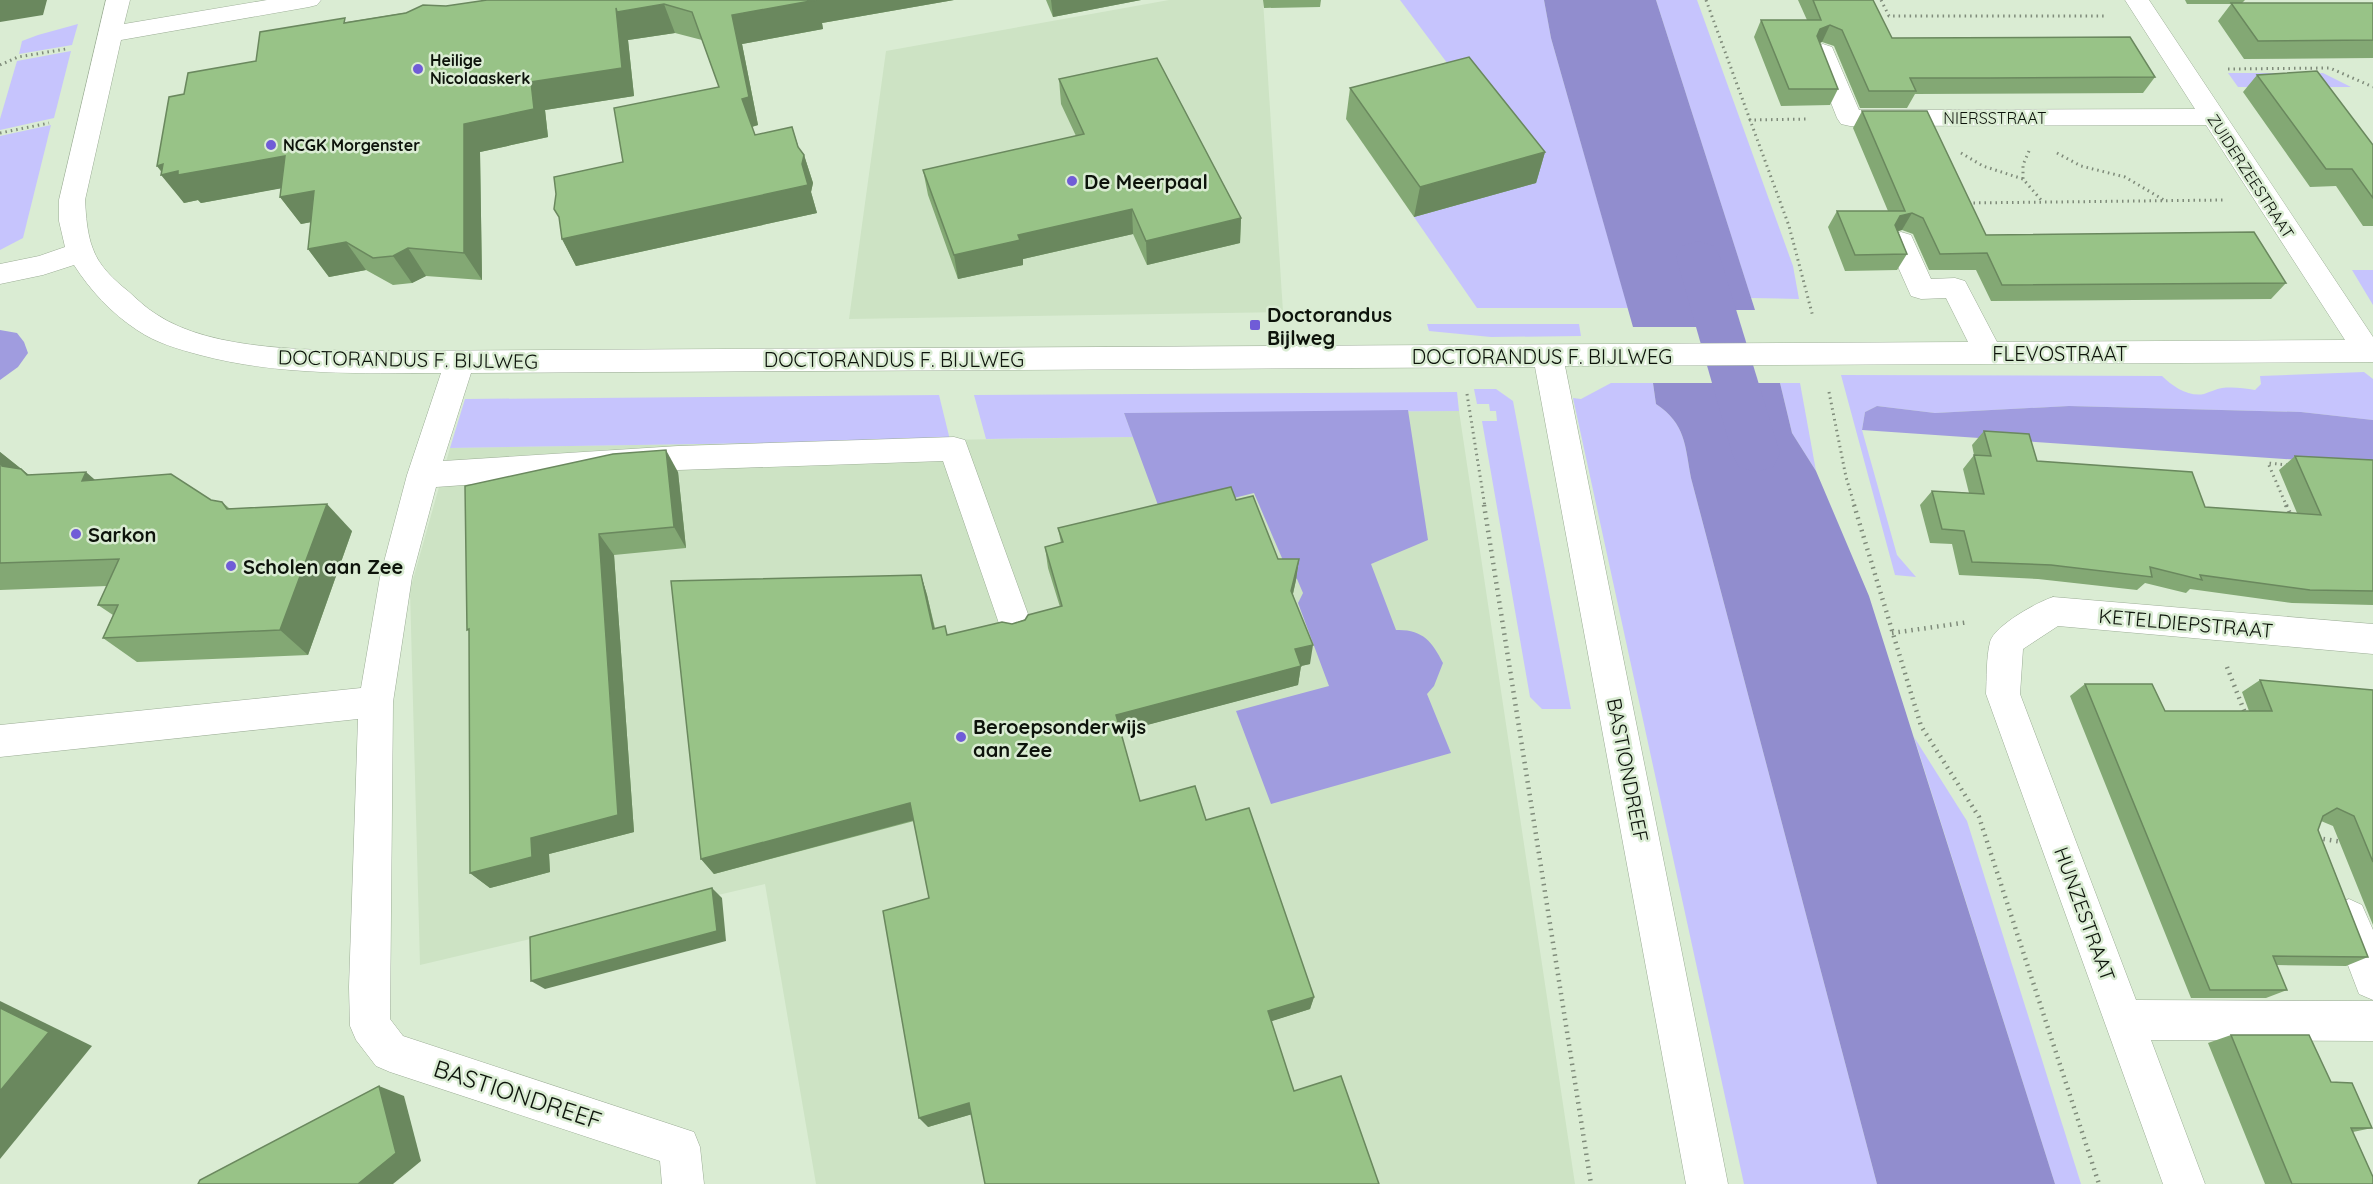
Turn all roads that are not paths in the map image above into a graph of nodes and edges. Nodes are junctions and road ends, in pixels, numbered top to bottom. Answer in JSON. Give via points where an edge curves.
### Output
{"nodes":[{"id":1,"x":118,"y":0,"type":"edge"},
{"id":2,"x":309,"y":0,"type":"edge"},
{"id":3,"x":2142,"y":8,"type":"edge"},
{"id":4,"x":109,"y":38,"type":"junction"},
{"id":5,"x":1823,"y":52,"type":"edge"},
{"id":6,"x":2212,"y":117,"type":"junction"},
{"id":7,"x":1901,"y":242,"type":"edge"},
{"id":8,"x":80,"y":252,"type":"junction"},
{"id":9,"x":0,"y":274,"type":"edge"},
{"id":10,"x":2370,"y":351,"type":"edge"},
{"id":11,"x":1989,"y":354,"type":"junction"},
{"id":12,"x":1746,"y":355,"type":"joint"},
{"id":13,"x":1554,"y":356,"type":"junction"},
{"id":14,"x":460,"y":360,"type":"junction"},
{"id":15,"x":423,"y":475,"type":"junction"},
{"id":16,"x":1016,"y":628,"type":"edge"},
{"id":17,"x":2373,"y":639,"type":"edge"},
{"id":18,"x":2007,"y":642,"type":"joint"},
{"id":19,"x":376,"y":702,"type":"junction"},
{"id":20,"x":0,"y":741,"type":"edge"},
{"id":21,"x":2335,"y":882,"type":"edge"},
{"id":22,"x":2373,"y":981,"type":"edge"},
{"id":23,"x":2124,"y":1020,"type":"junction"},
{"id":24,"x":2373,"y":1021,"type":"edge"},
{"id":25,"x":683,"y":1184,"type":"edge"},
{"id":26,"x":1707,"y":1184,"type":"edge"},
{"id":27,"x":2184,"y":1184,"type":"edge"}],
"edges":[{"from":1,"to":4,"type":"street","name":"DOCTORANDUS F. BIJLWEG"},
{"from":2,"to":4,"type":"street"},
{"from":3,"to":6,"type":"street","name":"ZUIDERZEESTRAAT"},
{"from":4,"to":8,"type":"street","name":"DOCTORANDUS F. BIJLWEG","via":[[72,200]]},
{"from":5,"to":6,"type":"street","name":"NIERSSTRAAT","via":[[1851,118]]},
{"from":6,"to":10,"type":"street","name":"ZUIDERZEESTRAAT"},
{"from":7,"to":11,"type":"street","via":[[1921,289],[1956,288]]},
{"from":8,"to":9,"type":"street"},
{"from":8,"to":14,"type":"street","name":"DOCTORANDUS F. BIJLWEG","via":[[101,284],[146,322],[175,337],[224,351],[319,361]]},
{"from":10,"to":11,"type":"street","name":"FLEVOSTRAAT"},
{"from":11,"to":12,"type":"street","name":"FLEVOSTRAAT"},
{"from":12,"to":13,"type":"street","name":"DOCTORANDUS F. BIJLWEG"},
{"from":13,"to":14,"type":"street","name":"DOCTORANDUS F. BIJLWEG"},
{"from":13,"to":26,"type":"street","name":"BASTIONDREEF"},
{"from":14,"to":15,"type":"street"},
{"from":15,"to":16,"type":"street","via":[[678,458],[954,449]]},
{"from":15,"to":19,"type":"street","via":[[396,577]]},
{"from":17,"to":18,"type":"street","name":"KETELDIEPSTRAAT","via":[[2053,611]]},
{"from":18,"to":23,"type":"street","name":"HUNZESTRAAT","via":[[2003,694]]},
{"from":19,"to":20,"type":"street"},
{"from":19,"to":25,"type":"street","name":"BASTIONDREEF","via":[[370,1026],[390,1052],[678,1147]]},
{"from":21,"to":22,"type":"street"},
{"from":23,"to":24,"type":"street"},
{"from":23,"to":27,"type":"street","name":"HUNZESTRAAT"}]}
